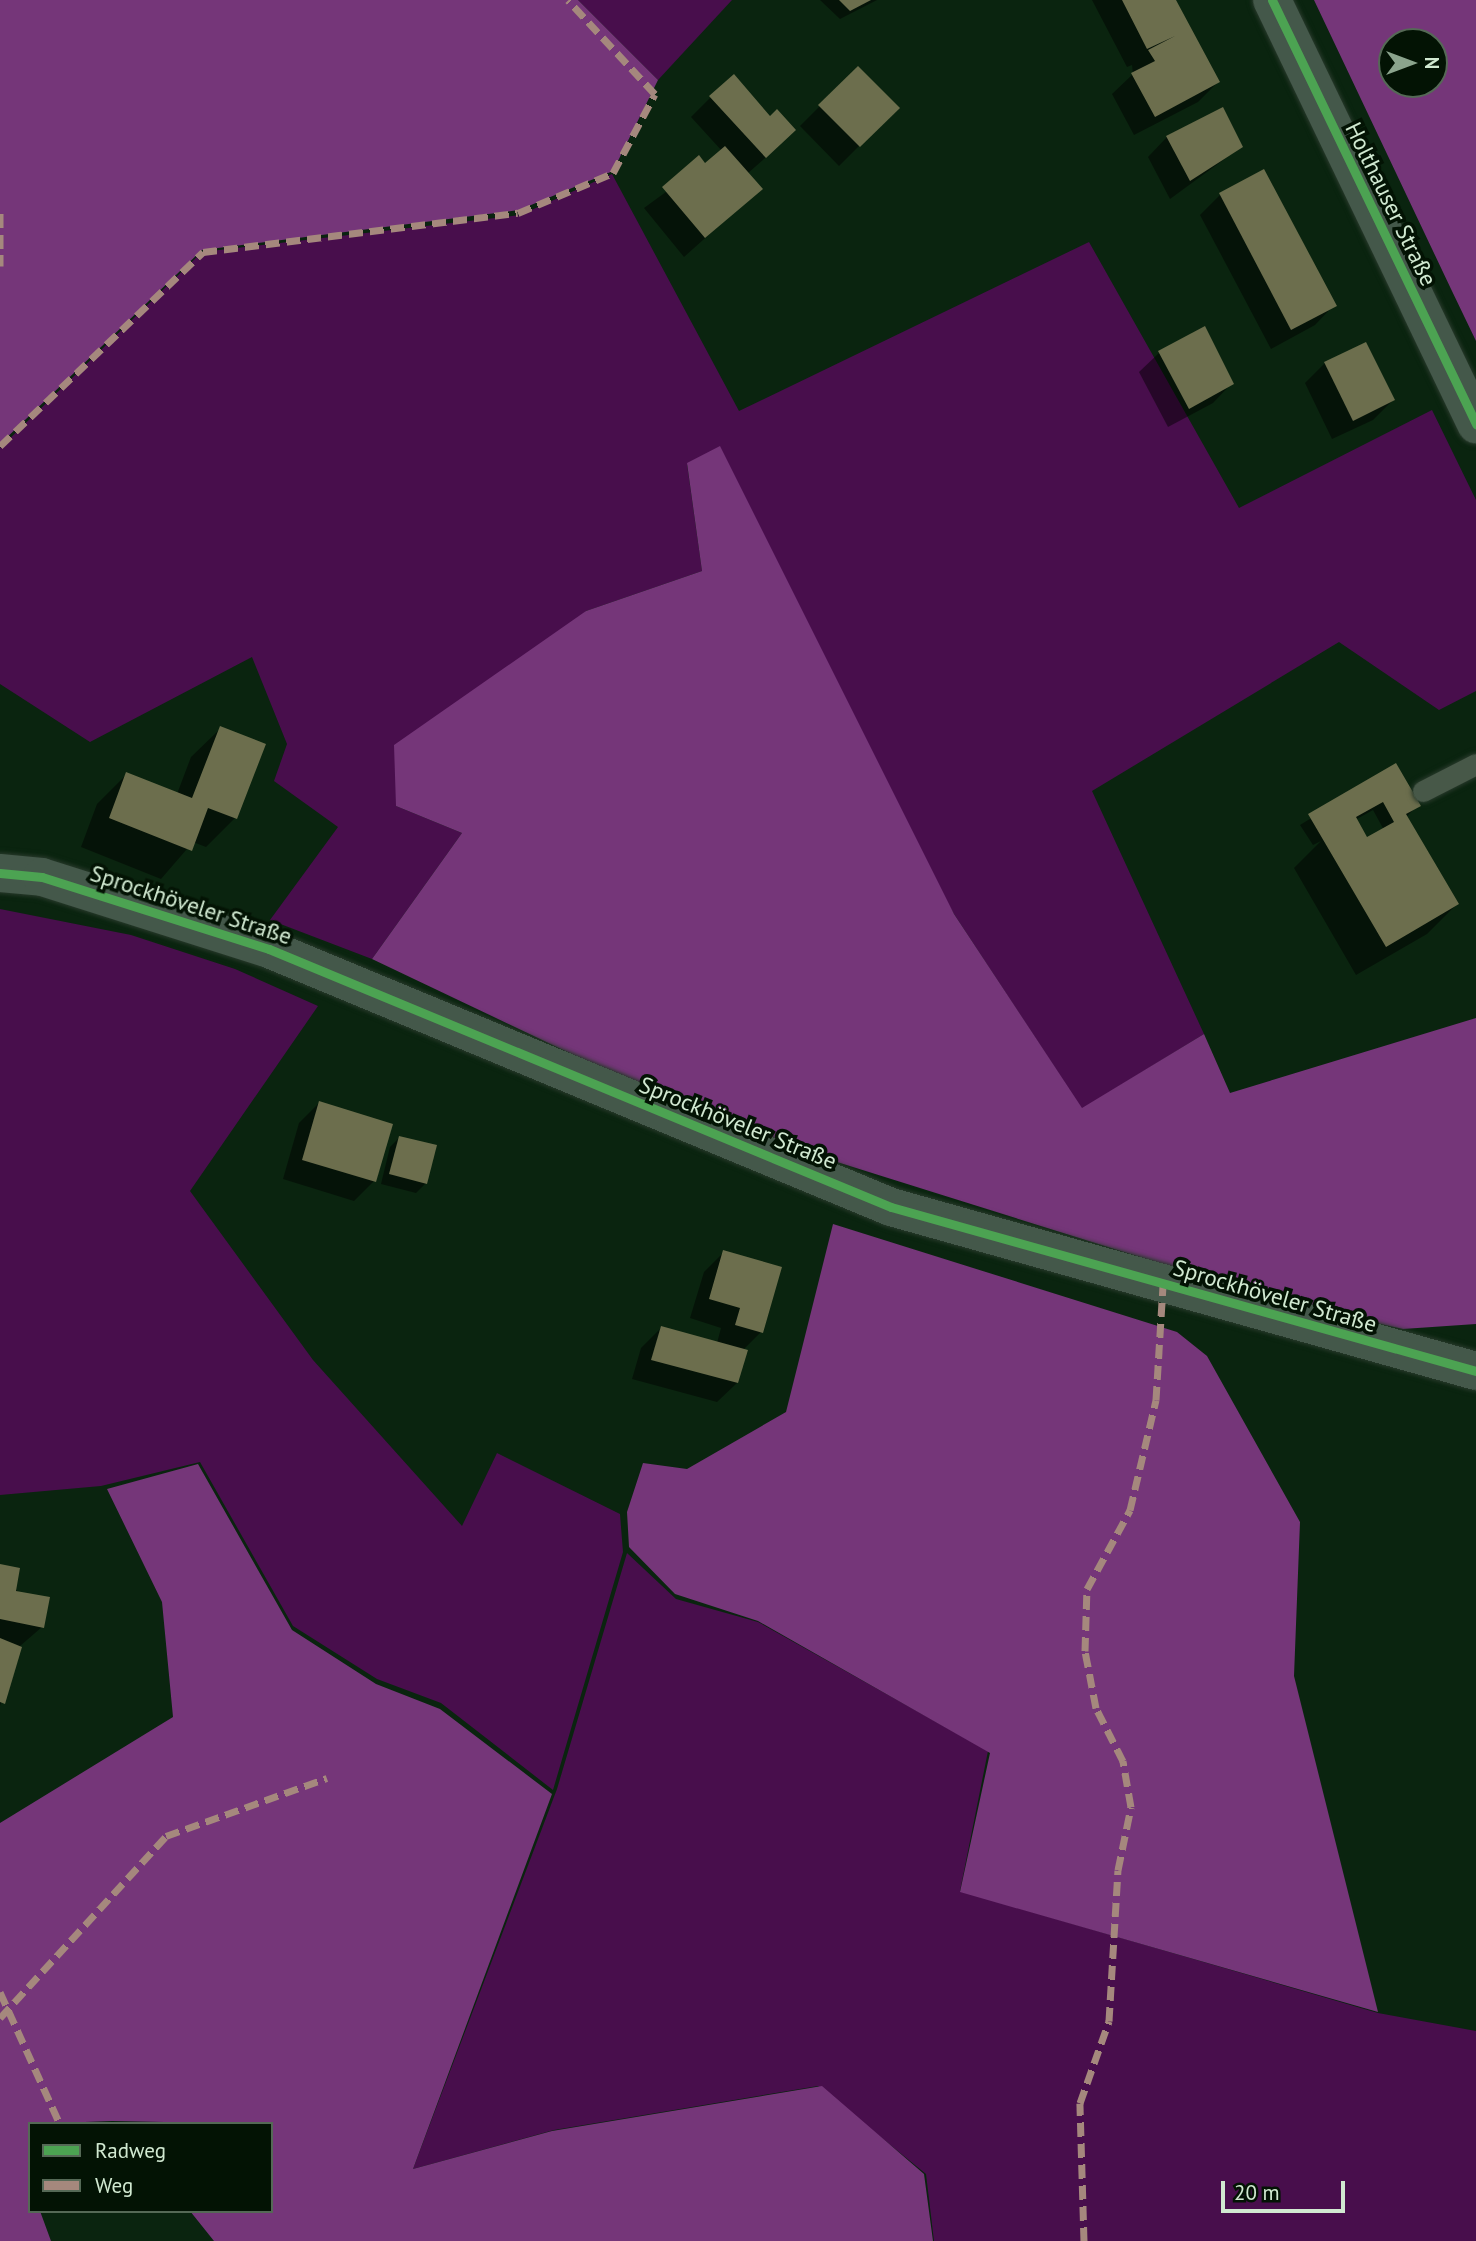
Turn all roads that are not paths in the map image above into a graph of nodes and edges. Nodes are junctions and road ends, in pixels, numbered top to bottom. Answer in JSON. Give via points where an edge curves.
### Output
{"nodes":[{"id":1,"x":1272,"y":0,"type":"edge"},
{"id":2,"x":1476,"y":424,"type":"edge"},
{"id":3,"x":1476,"y":764,"type":"edge"},
{"id":4,"x":1423,"y":791,"type":"dead end"},
{"id":5,"x":0,"y":873,"type":"edge"},
{"id":6,"x":1476,"y":1371,"type":"edge"}],
"edges":[{"from":1,"to":2,"type":"street","name":"Holthauser Straße"},
{"from":3,"to":4,"type":"lane"},
{"from":5,"to":6,"type":"street","name":"Sprockhöveler Straße","via":[[42,877],[269,949],[891,1207]]}]}
